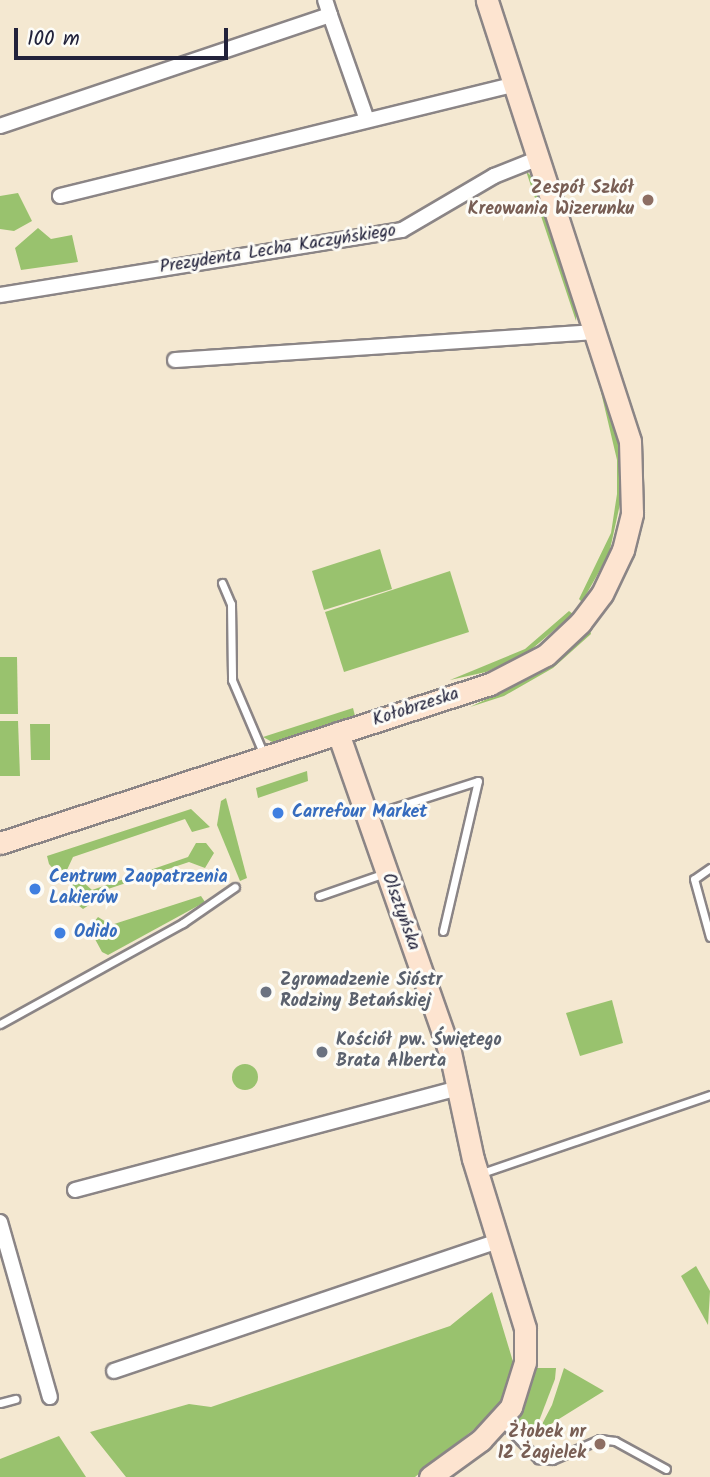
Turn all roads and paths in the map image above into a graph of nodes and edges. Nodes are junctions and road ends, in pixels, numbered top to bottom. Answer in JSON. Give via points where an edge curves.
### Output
{"nodes":[{"id":1,"x":325,"y":0,"type":"edge"},
{"id":2,"x":488,"y":0,"type":"edge"},
{"id":3,"x":330,"y":15,"type":"junction"},
{"id":4,"x":515,"y":84,"type":"junction"},
{"id":5,"x":367,"y":120,"type":"junction"},
{"id":6,"x":0,"y":126,"type":"edge"},
{"id":7,"x":539,"y":158,"type":"junction"},
{"id":8,"x":60,"y":196,"type":"dead end"},
{"id":9,"x":0,"y":295,"type":"edge"},
{"id":10,"x":596,"y":332,"type":"junction"},
{"id":11,"x":175,"y":360,"type":"dead end"},
{"id":12,"x":222,"y":583,"type":"dead end"},
{"id":13,"x":338,"y":733,"type":"junction"},
{"id":14,"x":264,"y":757,"type":"junction"},
{"id":15,"x":366,"y":817,"type":"junction"},
{"id":16,"x":0,"y":843,"type":"edge"},
{"id":17,"x":710,"y":868,"type":"edge"},
{"id":18,"x":385,"y":873,"type":"junction"},
{"id":19,"x":235,"y":887,"type":"dead end"},
{"id":20,"x":319,"y":895,"type":"dead end"},
{"id":21,"x":443,"y":931,"type":"dead end"},
{"id":22,"x":710,"y":937,"type":"edge"},
{"id":23,"x":0,"y":1024,"type":"edge"},
{"id":24,"x":459,"y":1088,"type":"junction"},
{"id":25,"x":710,"y":1095,"type":"edge"},
{"id":26,"x":477,"y":1174,"type":"junction"},
{"id":27,"x":75,"y":1190,"type":"dead end"},
{"id":28,"x":0,"y":1222,"type":"edge"},
{"id":29,"x":499,"y":1241,"type":"junction"},
{"id":30,"x":114,"y":1371,"type":"dead end"},
{"id":31,"x":50,"y":1397,"type":"dead end"},
{"id":32,"x":15,"y":1399,"type":"dead end"},
{"id":33,"x":0,"y":1404,"type":"edge"},
{"id":34,"x":502,"y":1422,"type":"junction"},
{"id":35,"x":666,"y":1469,"type":"dead end"},
{"id":36,"x":429,"y":1477,"type":"edge"}],
"edges":[{"from":1,"to":3,"type":"street"},
{"from":2,"to":4,"type":"street"},
{"from":3,"to":5,"type":"street"},
{"from":3,"to":6,"type":"street"},
{"from":4,"to":5,"type":"street"},
{"from":4,"to":7,"type":"street"},
{"from":5,"to":8,"type":"street"},
{"from":7,"to":9,"type":"street","name":"Prezydenta Lecha Kaczyńskiego","via":[[494,176],[402,230]]},
{"from":7,"to":10,"type":"street"},
{"from":10,"to":11,"type":"street"},
{"from":10,"to":13,"type":"street","name":"Kołobrzeska","via":[[633,458],[632,513],[618,564],[580,623],[545,655],[509,676]]},
{"from":12,"to":14,"type":"lane","via":[[231,604],[232,680]]},
{"from":13,"to":14,"type":"street","name":"Kołobrzeska"},
{"from":13,"to":15,"type":"street","name":"Olsztyńska"},
{"from":14,"to":16,"type":"street","name":"Kołobrzeska"},
{"from":15,"to":18,"type":"street","name":"Olsztyńska"},
{"from":15,"to":21,"type":"lane","via":[[478,781]]},
{"from":17,"to":22,"type":"lane","via":[[694,879]]},
{"from":18,"to":20,"type":"lane"},
{"from":18,"to":24,"type":"street","name":"Olsztyńska","via":[[439,1019]]},
{"from":19,"to":23,"type":"lane","via":[[183,923]]},
{"from":24,"to":26,"type":"street","name":"Olsztyńska"},
{"from":24,"to":27,"type":"street"},
{"from":25,"to":26,"type":"lane"},
{"from":26,"to":29,"type":"street","name":"Olsztyńska"},
{"from":28,"to":31,"type":"street"},
{"from":29,"to":30,"type":"street"},
{"from":29,"to":34,"type":"street","name":"Olsztyńska","via":[[523,1316],[527,1346],[521,1385]]},
{"from":32,"to":33,"type":"lane"},
{"from":34,"to":35,"type":"lane","via":[[538,1459],[552,1460],[587,1443],[608,1440],[629,1445]]},
{"from":34,"to":36,"type":"street","name":"Olsztyńska"}]}
